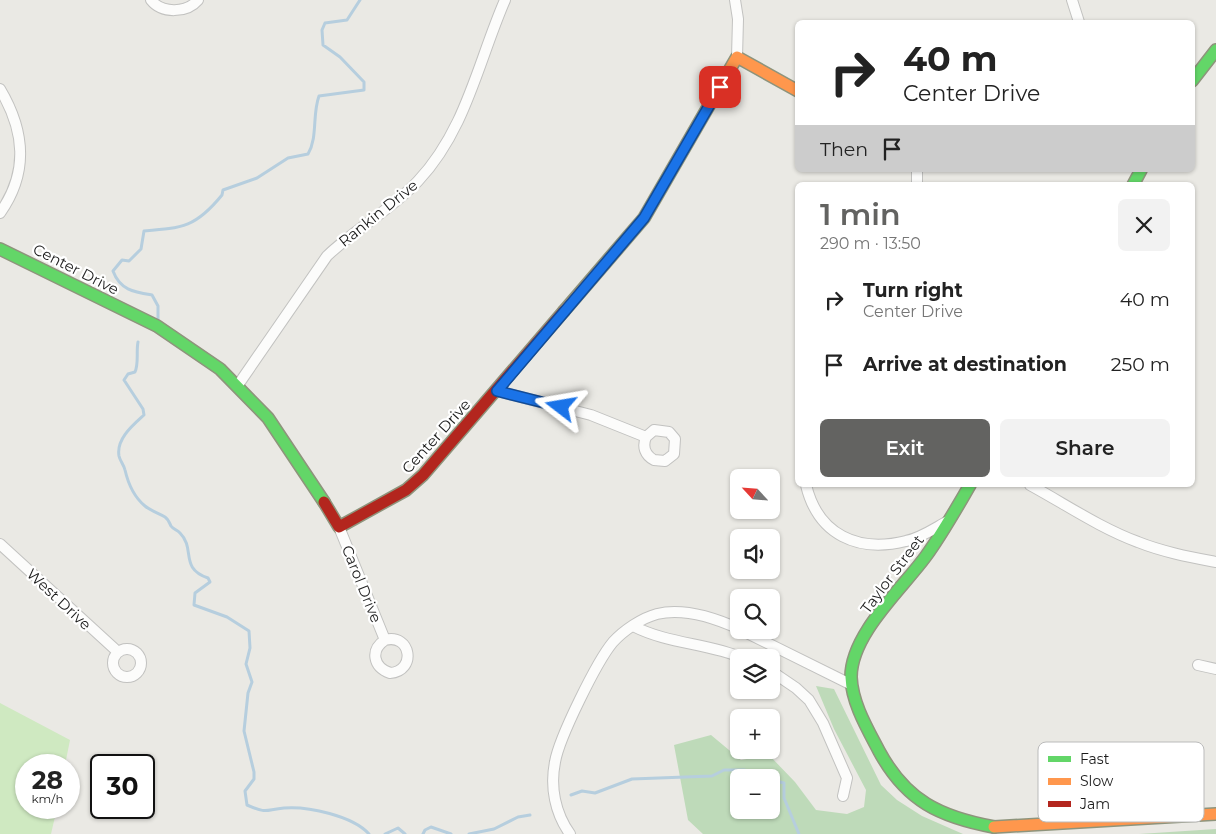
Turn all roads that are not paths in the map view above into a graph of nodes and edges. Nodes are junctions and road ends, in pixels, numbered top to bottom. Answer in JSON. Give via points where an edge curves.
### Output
{"nodes":[{"id":1,"x":151,"y":0,"type":"edge"},
{"id":2,"x":198,"y":0,"type":"edge"},
{"id":3,"x":505,"y":0,"type":"edge"},
{"id":4,"x":735,"y":0,"type":"edge"},
{"id":5,"x":1072,"y":0,"type":"edge"},
{"id":6,"x":1078,"y":20,"type":"edge"},
{"id":7,"x":1216,"y":50,"type":"edge"},
{"id":8,"x":737,"y":57,"type":"junction"},
{"id":9,"x":1195,"y":77,"type":"edge"},
{"id":10,"x":0,"y":89,"type":"edge"},
{"id":11,"x":795,"y":90,"type":"edge"},
{"id":12,"x":0,"y":213,"type":"edge"},
{"id":13,"x":0,"y":249,"type":"edge"},
{"id":14,"x":238,"y":385,"type":"junction"},
{"id":15,"x":497,"y":391,"type":"junction"},
{"id":16,"x":646,"y":437,"type":"dead end"},
{"id":17,"x":806,"y":487,"type":"edge"},
{"id":18,"x":969,"y":487,"type":"edge"},
{"id":19,"x":1034,"y":487,"type":"edge"},
{"id":20,"x":949,"y":521,"type":"junction"},
{"id":21,"x":339,"y":527,"type":"junction"},
{"id":22,"x":0,"y":544,"type":"edge"},
{"id":23,"x":1216,"y":562,"type":"edge"},
{"id":24,"x":633,"y":626,"type":"junction"},
{"id":25,"x":730,"y":626,"type":"edge"},
{"id":26,"x":758,"y":639,"type":"edge"},
{"id":27,"x":385,"y":640,"type":"dead end"},
{"id":28,"x":118,"y":652,"type":"dead end"},
{"id":29,"x":730,"y":654,"type":"edge"},
{"id":30,"x":1198,"y":665,"type":"dead end"},
{"id":31,"x":1216,"y":669,"type":"edge"},
{"id":32,"x":780,"y":676,"type":"edge"},
{"id":33,"x":852,"y":685,"type":"junction"},
{"id":34,"x":843,"y":796,"type":"dead end"},
{"id":35,"x":1103,"y":822,"type":"edge"},
{"id":36,"x":570,"y":834,"type":"edge"}],
"edges":[{"from":1,"to":2,"type":"street","via":[[160,7],[176,10],[193,6]]},
{"from":3,"to":14,"type":"street","name":"Rankin Drive","via":[[459,121],[441,154],[400,199],[327,256]]},
{"from":4,"to":8,"type":"street"},
{"from":5,"to":6,"type":"street"},
{"from":7,"to":9,"type":"street"},
{"from":8,"to":11,"type":"street"},
{"from":8,"to":15,"type":"street","name":"Center Drive","via":[[644,218]]},
{"from":10,"to":12,"type":"street","via":[[17,124],[21,152],[15,185]]},
{"from":13,"to":14,"type":"street","name":"Center Drive","via":[[138,317],[191,348]]},
{"from":14,"to":21,"type":"street","name":"Center Drive","via":[[280,433]]},
{"from":15,"to":16,"type":"street","via":[[591,415]]},
{"from":15,"to":21,"type":"street","name":"Center Drive","via":[[442,456],[412,485]]},
{"from":17,"to":20,"type":"street","via":[[817,514],[828,526],[852,541],[868,546],[908,541]]},
{"from":18,"to":20,"type":"street","name":"Taylor Street"},
{"from":19,"to":23,"type":"street","via":[[1109,530],[1137,542]]},
{"from":20,"to":33,"type":"street","name":"Taylor Street","via":[[860,644],[852,665]]},
{"from":21,"to":27,"type":"street","name":"Carol Drive"},
{"from":22,"to":28,"type":"street","name":"West Drive"},
{"from":24,"to":25,"type":"street","via":[[658,614],[683,613]]},
{"from":24,"to":29,"type":"street","via":[[665,640]]},
{"from":24,"to":36,"type":"street","via":[[616,639],[603,657],[555,760],[554,796]]},
{"from":26,"to":33,"type":"street"},
{"from":30,"to":31,"type":"street"},
{"from":32,"to":34,"type":"street","via":[[809,700],[823,723],[847,778]]},
{"from":33,"to":35,"type":"street","name":"Taylor Street","via":[[866,728],[894,778],[917,800],[951,816],[990,826],[1019,828]]}]}
